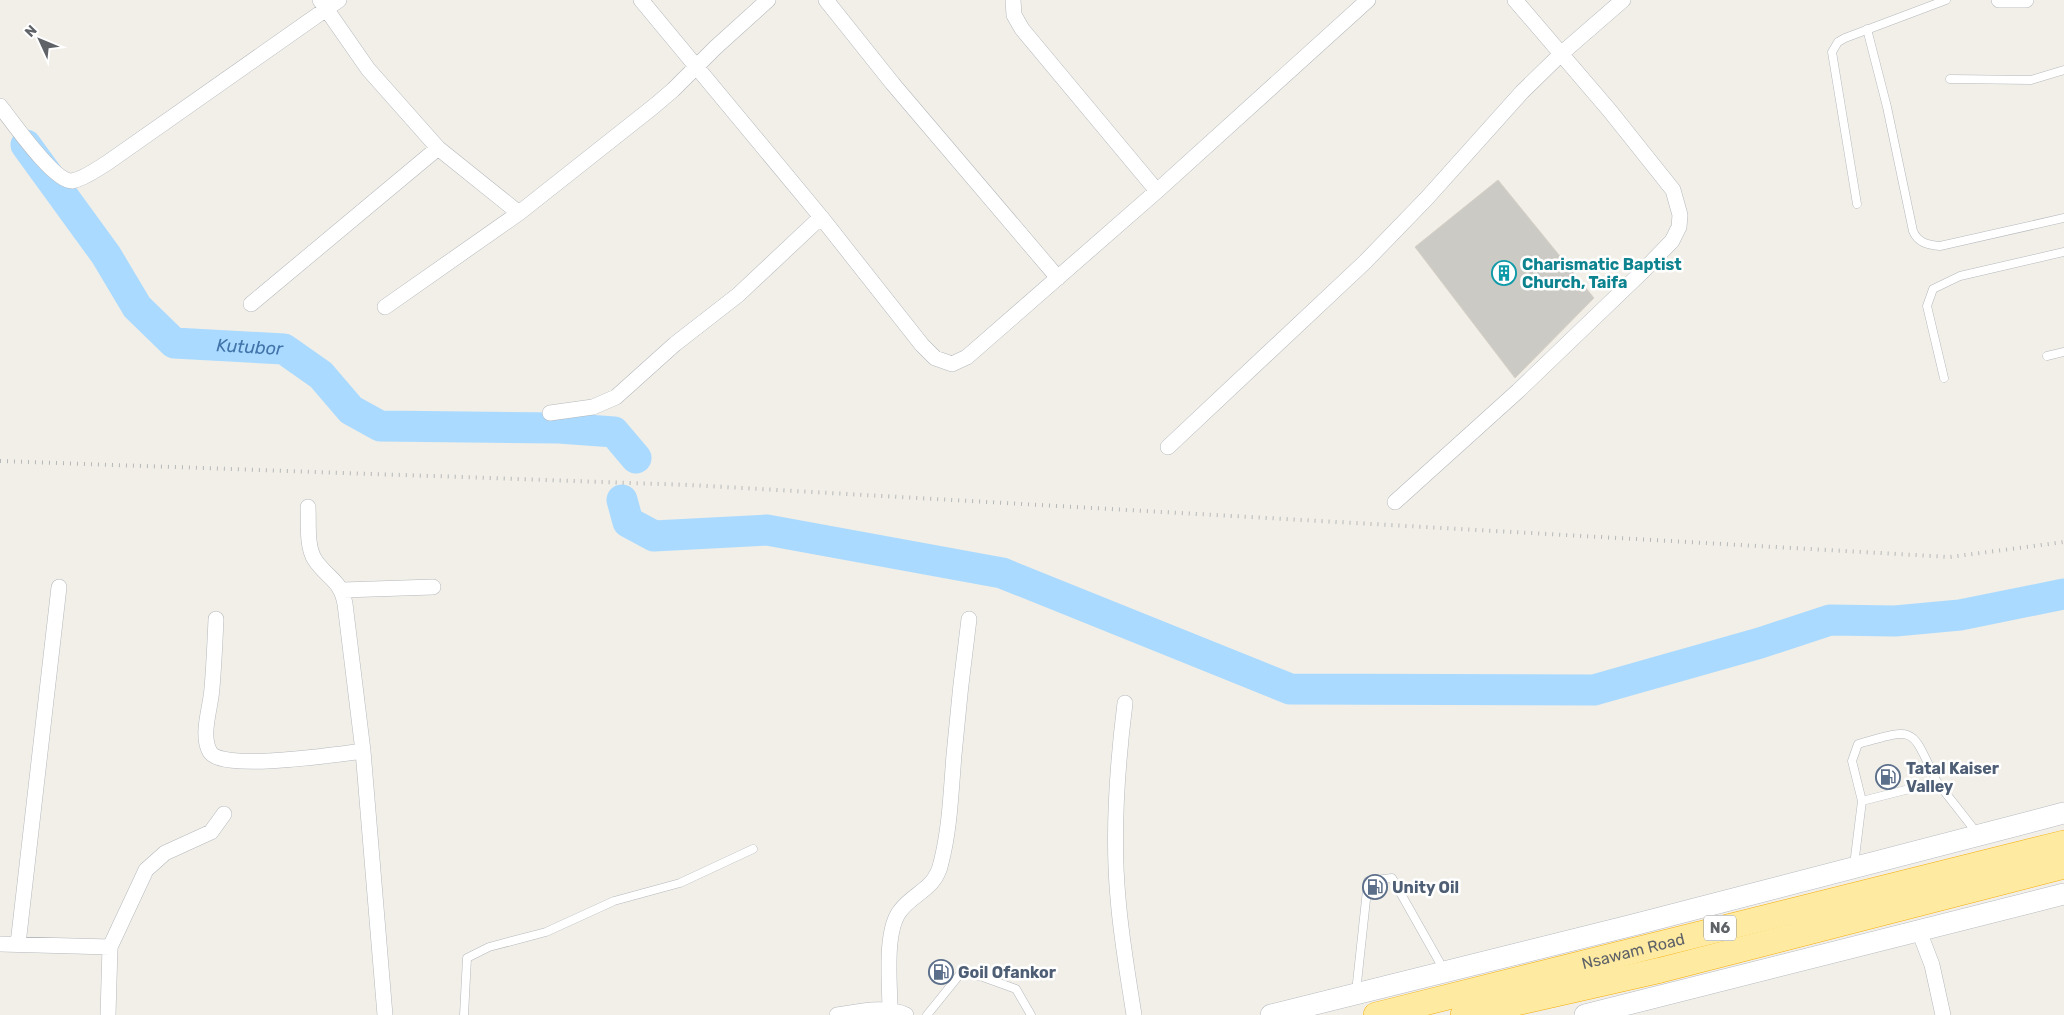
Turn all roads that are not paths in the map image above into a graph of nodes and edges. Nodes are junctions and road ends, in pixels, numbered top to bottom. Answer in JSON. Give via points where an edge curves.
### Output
{"nodes":[{"id":1,"x":340,"y":0,"type":"edge"},
{"id":2,"x":641,"y":0,"type":"edge"},
{"id":3,"x":768,"y":0,"type":"edge"},
{"id":4,"x":826,"y":0,"type":"edge"},
{"id":5,"x":1013,"y":0,"type":"edge"},
{"id":6,"x":1368,"y":0,"type":"edge"},
{"id":7,"x":1515,"y":0,"type":"edge"},
{"id":8,"x":1622,"y":0,"type":"edge"},
{"id":9,"x":1946,"y":0,"type":"edge"},
{"id":10,"x":1999,"y":0,"type":"edge"},
{"id":11,"x":2026,"y":0,"type":"edge"},
{"id":12,"x":322,"y":5,"type":"edge"},
{"id":13,"x":1867,"y":29,"type":"junction"},
{"id":14,"x":1562,"y":53,"type":"junction"},
{"id":15,"x":696,"y":68,"type":"junction"},
{"id":16,"x":2064,"y":70,"type":"edge"},
{"id":17,"x":1950,"y":79,"type":"dead end"},
{"id":18,"x":0,"y":106,"type":"edge"},
{"id":19,"x":438,"y":148,"type":"junction"},
{"id":20,"x":1157,"y":192,"type":"junction"},
{"id":21,"x":1857,"y":204,"type":"dead end"},
{"id":22,"x":519,"y":213,"type":"junction"},
{"id":23,"x":821,"y":216,"type":"junction"},
{"id":24,"x":2064,"y":218,"type":"edge"},
{"id":25,"x":2064,"y":252,"type":"edge"},
{"id":26,"x":1058,"y":278,"type":"junction"},
{"id":27,"x":251,"y":304,"type":"dead end"},
{"id":28,"x":384,"y":307,"type":"dead end"},
{"id":29,"x":2064,"y":352,"type":"edge"},
{"id":30,"x":2047,"y":356,"type":"dead end"},
{"id":31,"x":1944,"y":378,"type":"dead end"},
{"id":32,"x":550,"y":413,"type":"dead end"},
{"id":33,"x":1168,"y":447,"type":"dead end"},
{"id":34,"x":1395,"y":502,"type":"dead end"},
{"id":35,"x":308,"y":507,"type":"dead end"},
{"id":36,"x":59,"y":587,"type":"dead end"},
{"id":37,"x":433,"y":587,"type":"dead end"},
{"id":38,"x":342,"y":590,"type":"junction"},
{"id":39,"x":969,"y":619,"type":"dead end"},
{"id":40,"x":216,"y":620,"type":"dead end"},
{"id":41,"x":1126,"y":703,"type":"dead end"},
{"id":42,"x":363,"y":751,"type":"junction"},
{"id":43,"x":1937,"y":782,"type":"junction"},
{"id":44,"x":1862,"y":801,"type":"junction"},
{"id":45,"x":2064,"y":813,"type":"edge"},
{"id":46,"x":224,"y":814,"type":"dead end"},
{"id":47,"x":1978,"y":834,"type":"junction"},
{"id":48,"x":2064,"y":843,"type":"edge"},
{"id":49,"x":753,"y":848,"type":"dead end"},
{"id":50,"x":1853,"y":866,"type":"junction"},
{"id":51,"x":2064,"y":866,"type":"edge"},
{"id":52,"x":2064,"y":894,"type":"edge"},
{"id":53,"x":1920,"y":931,"type":"junction"},
{"id":54,"x":0,"y":944,"type":"edge"},
{"id":55,"x":18,"y":944,"type":"junction"},
{"id":56,"x":110,"y":947,"type":"junction"},
{"id":57,"x":1445,"y":972,"type":"junction"},
{"id":58,"x":1356,"y":994,"type":"junction"},
{"id":59,"x":890,"y":1011,"type":"junction"},
{"id":60,"x":108,"y":1015,"type":"edge"},
{"id":61,"x":385,"y":1015,"type":"edge"},
{"id":62,"x":464,"y":1015,"type":"edge"},
{"id":63,"x":838,"y":1015,"type":"edge"},
{"id":64,"x":906,"y":1015,"type":"edge"},
{"id":65,"x":927,"y":1015,"type":"edge"},
{"id":66,"x":1031,"y":1015,"type":"edge"},
{"id":67,"x":1134,"y":1015,"type":"edge"},
{"id":68,"x":1271,"y":1015,"type":"edge"},
{"id":69,"x":1376,"y":1015,"type":"edge"},
{"id":70,"x":1462,"y":1015,"type":"edge"},
{"id":71,"x":1585,"y":1015,"type":"edge"},
{"id":72,"x":1943,"y":1015,"type":"edge"}],
"edges":[{"from":1,"to":12,"type":"street"},
{"from":2,"to":15,"type":"street"},
{"from":3,"to":15,"type":"street"},
{"from":4,"to":26,"type":"street"},
{"from":5,"to":20,"type":"street","via":[[1014,15],[1022,29]]},
{"from":6,"to":20,"type":"street"},
{"from":7,"to":14,"type":"street"},
{"from":8,"to":14,"type":"street"},
{"from":9,"to":13,"type":"lane"},
{"from":10,"to":11,"type":"street"},
{"from":12,"to":18,"type":"street","via":[[107,163],[80,179],[71,181],[57,175]]},
{"from":12,"to":19,"type":"street","via":[[368,69]]},
{"from":13,"to":21,"type":"lane","via":[[1838,42],[1832,52]]},
{"from":13,"to":24,"type":"lane","via":[[1913,231],[1918,239],[1928,245],[1940,246]]},
{"from":14,"to":33,"type":"street","via":[[1365,262]]},
{"from":14,"to":34,"type":"street","via":[[1672,190],[1680,215],[1679,227],[1672,241],[1643,270],[1518,391]]},
{"from":15,"to":22,"type":"street","via":[[666,96]]},
{"from":15,"to":23,"type":"street"},
{"from":16,"to":17,"type":"lane","via":[[2031,80]]},
{"from":19,"to":22,"type":"street"},
{"from":19,"to":27,"type":"street"},
{"from":20,"to":26,"type":"street"},
{"from":22,"to":28,"type":"street"},
{"from":23,"to":26,"type":"street","via":[[922,345],[935,358],[952,364],[966,357]]},
{"from":23,"to":32,"type":"street","via":[[738,295],[675,344],[616,397],[593,407]]},
{"from":25,"to":31,"type":"lane","via":[[1960,276],[1933,289],[1926,306]]},
{"from":29,"to":30,"type":"lane"},
{"from":35,"to":38,"type":"street","via":[[310,548],[315,560]]},
{"from":36,"to":55,"type":"street"},
{"from":37,"to":38,"type":"street"},
{"from":38,"to":42,"type":"street"},
{"from":39,"to":59,"type":"street","via":[[948,831],[942,861],[934,881],[904,906],[895,918]]},
{"from":40,"to":42,"type":"street","via":[[207,731],[208,745],[214,756],[224,761],[252,762]]},
{"from":41,"to":67,"type":"street","via":[[1116,808],[1117,882]]},
{"from":42,"to":61,"type":"street"},
{"from":43,"to":44,"type":"lane"},
{"from":43,"to":44,"type":"lane","via":[[1916,740],[1901,732],[1892,734],[1858,744],[1852,761]]},
{"from":43,"to":47,"type":"lane"},
{"from":44,"to":50,"type":"lane"},
{"from":45,"to":47,"type":"main road"},
{"from":46,"to":56,"type":"street","via":[[211,832],[165,853],[146,870]]},
{"from":47,"to":50,"type":"main road"},
{"from":48,"to":69,"type":"highway","name":"Nsawam Road","number":"N6"},
{"from":49,"to":62,"type":"lane","via":[[680,883],[614,901],[546,932],[489,947],[467,958]]},
{"from":50,"to":57,"type":"main road"},
{"from":51,"to":70,"type":"highway","name":"Nsawam Road","number":"N6","via":[[1671,967]]},
{"from":52,"to":53,"type":"main road"},
{"from":53,"to":71,"type":"main road"},
{"from":53,"to":72,"type":"street","via":[[1932,965]]},
{"from":54,"to":55,"type":"street"},
{"from":55,"to":56,"type":"street"},
{"from":56,"to":60,"type":"street"},
{"from":57,"to":58,"type":"main road"},
{"from":57,"to":58,"type":"lane","via":[[1392,878],[1368,881]]},
{"from":58,"to":68,"type":"main road"},
{"from":59,"to":63,"type":"street"},
{"from":59,"to":64,"type":"street"},
{"from":65,"to":66,"type":"lane","via":[[961,973],[1016,988]]}]}
